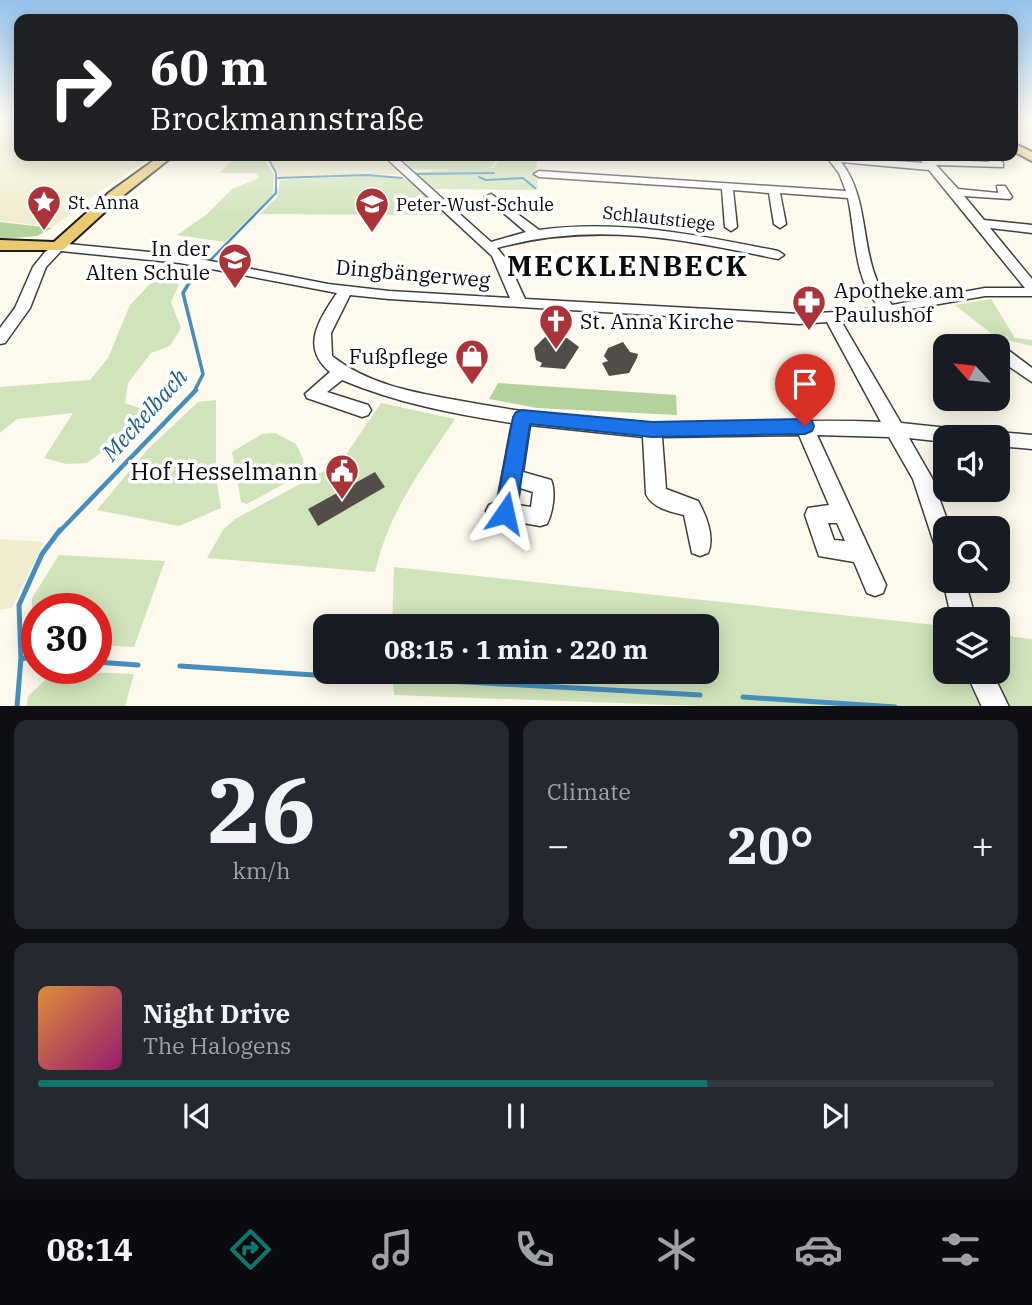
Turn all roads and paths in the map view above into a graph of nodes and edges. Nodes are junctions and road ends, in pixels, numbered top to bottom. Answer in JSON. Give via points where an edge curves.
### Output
{"nodes":[{"id":1,"x":160,"y":161,"type":"edge"},
{"id":2,"x":395,"y":161,"type":"edge"},
{"id":3,"x":835,"y":161,"type":"edge"},
{"id":4,"x":904,"y":161,"type":"edge"},
{"id":5,"x":995,"y":161,"type":"edge"},
{"id":6,"x":566,"y":162,"type":"dead end"},
{"id":7,"x":927,"y":162,"type":"edge"},
{"id":8,"x":598,"y":163,"type":"dead end"},
{"id":9,"x":630,"y":165,"type":"dead end"},
{"id":10,"x":539,"y":174,"type":"dead end"},
{"id":11,"x":570,"y":178,"type":"junction"},
{"id":12,"x":602,"y":179,"type":"junction"},
{"id":13,"x":636,"y":181,"type":"junction"},
{"id":14,"x":727,"y":188,"type":"junction"},
{"id":15,"x":1001,"y":188,"type":"dead end"},
{"id":16,"x":774,"y":190,"type":"junction"},
{"id":17,"x":572,"y":192,"type":"dead end"},
{"id":18,"x":955,"y":192,"type":"junction"},
{"id":19,"x":607,"y":193,"type":"dead end"},
{"id":20,"x":642,"y":195,"type":"dead end"},
{"id":21,"x":854,"y":195,"type":"junction"},
{"id":22,"x":491,"y":197,"type":"dead end"},
{"id":23,"x":979,"y":223,"type":"junction"},
{"id":24,"x":780,"y":224,"type":"dead end"},
{"id":25,"x":731,"y":228,"type":"dead end"},
{"id":26,"x":1032,"y":229,"type":"edge"},
{"id":27,"x":536,"y":234,"type":"junction"},
{"id":28,"x":0,"y":245,"type":"edge"},
{"id":29,"x":489,"y":246,"type":"junction"},
{"id":30,"x":58,"y":247,"type":"junction"},
{"id":31,"x":778,"y":254,"type":"dead end"},
{"id":32,"x":345,"y":290,"type":"junction"},
{"id":33,"x":1032,"y":290,"type":"edge"},
{"id":34,"x":521,"y":303,"type":"junction"},
{"id":35,"x":889,"y":310,"type":"junction"},
{"id":36,"x":832,"y":318,"type":"junction"},
{"id":37,"x":0,"y":339,"type":"edge"},
{"id":38,"x":1010,"y":360,"type":"edge"},
{"id":39,"x":339,"y":374,"type":"junction"},
{"id":40,"x":1032,"y":376,"type":"edge"},
{"id":41,"x":362,"y":410,"type":"dead end"},
{"id":42,"x":522,"y":417,"type":"junction"},
{"id":43,"x":805,"y":426,"type":"junction"},
{"id":44,"x":652,"y":430,"type":"junction"},
{"id":45,"x":895,"y":430,"type":"junction"},
{"id":46,"x":933,"y":434,"type":"edge"},
{"id":47,"x":1010,"y":440,"type":"edge"},
{"id":48,"x":1032,"y":442,"type":"edge"},
{"id":49,"x":512,"y":478,"type":"junction"},
{"id":50,"x":844,"y":513,"type":"junction"},
{"id":51,"x":936,"y":516,"type":"edge"},
{"id":52,"x":700,"y":546,"type":"dead end"},
{"id":53,"x":861,"y":553,"type":"junction"},
{"id":54,"x":875,"y":585,"type":"dead end"},
{"id":55,"x":985,"y":684,"type":"edge"},
{"id":56,"x":996,"y":706,"type":"edge"}],
"edges":[{"from":1,"to":30,"type":"main road"},
{"from":2,"to":29,"type":"street"},
{"from":3,"to":21,"type":"street"},
{"from":4,"to":7,"type":"street"},
{"from":5,"to":7,"type":"street","via":[[999,165]]},
{"from":6,"to":11,"type":"street"},
{"from":7,"to":18,"type":"street"},
{"from":8,"to":12,"type":"street"},
{"from":9,"to":13,"type":"street"},
{"from":10,"to":11,"type":"street"},
{"from":11,"to":12,"type":"street"},
{"from":11,"to":17,"type":"street"},
{"from":12,"to":13,"type":"street"},
{"from":12,"to":19,"type":"street"},
{"from":13,"to":14,"type":"street"},
{"from":13,"to":20,"type":"street"},
{"from":14,"to":16,"type":"street"},
{"from":14,"to":25,"type":"street"},
{"from":15,"to":18,"type":"street","via":[[1006,197]]},
{"from":16,"to":21,"type":"street"},
{"from":16,"to":24,"type":"street"},
{"from":18,"to":23,"type":"street"},
{"from":21,"to":35,"type":"street","via":[[867,269],[876,298]]},
{"from":22,"to":27,"type":"street"},
{"from":23,"to":26,"type":"street"},
{"from":23,"to":33,"type":"street"},
{"from":27,"to":29,"type":"street","name":"Schlautstiege"},
{"from":27,"to":31,"type":"street","name":"Schlautstiege","via":[[563,230],[660,233]]},
{"from":28,"to":30,"type":"main road","name":"Dingbängerweg"},
{"from":29,"to":34,"type":"street","via":[[504,265]]},
{"from":30,"to":32,"type":"street","name":"Dingbängerweg","via":[[208,263]]},
{"from":30,"to":37,"type":"street","via":[[42,262],[24,306]]},
{"from":32,"to":34,"type":"street","name":"Dingbängerweg"},
{"from":32,"to":39,"type":"street","via":[[321,342],[324,358]]},
{"from":33,"to":35,"type":"street","name":"Dingbängerweg","via":[[985,292]]},
{"from":34,"to":36,"type":"street","name":"Dingbängerweg"},
{"from":35,"to":36,"type":"street","name":"Dingbängerweg"},
{"from":36,"to":45,"type":"street"},
{"from":38,"to":40,"type":"street"},
{"from":39,"to":41,"type":"street","via":[[313,394]]},
{"from":39,"to":42,"type":"street","via":[[406,396]]},
{"from":42,"to":44,"type":"street"},
{"from":42,"to":49,"type":"street"},
{"from":43,"to":44,"type":"street"},
{"from":43,"to":45,"type":"street"},
{"from":43,"to":50,"type":"street"},
{"from":44,"to":52,"type":"street","via":[[656,494],[691,507]]},
{"from":45,"to":46,"type":"street"},
{"from":45,"to":51,"type":"street"},
{"from":47,"to":48,"type":"street"},
{"from":49,"to":49,"type":"street","via":[[500,512],[540,517],[544,486]]},
{"from":50,"to":53,"type":"street"},
{"from":50,"to":53,"type":"street","via":[[815,515],[827,549]]},
{"from":53,"to":54,"type":"street"},
{"from":55,"to":56,"type":"street"}]}
